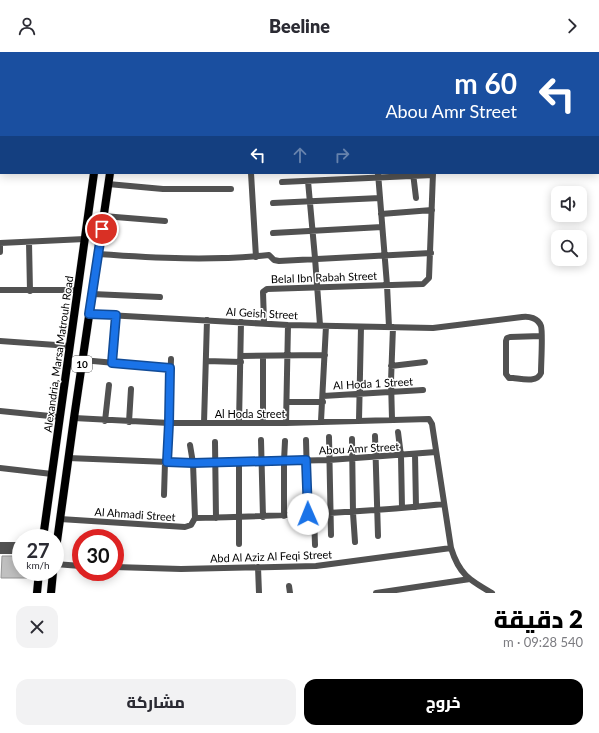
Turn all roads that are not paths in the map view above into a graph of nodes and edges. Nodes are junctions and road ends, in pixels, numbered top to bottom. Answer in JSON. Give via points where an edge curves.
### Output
{"nodes":[{"id":1,"x":94,"y":174,"type":"edge"},
{"id":2,"x":110,"y":174,"type":"edge"},
{"id":3,"x":251,"y":174,"type":"edge"},
{"id":4,"x":413,"y":174,"type":"edge"},
{"id":5,"x":433,"y":174,"type":"edge"},
{"id":6,"x":379,"y":175,"type":"edge"},
{"id":7,"x":308,"y":181,"type":"junction"},
{"id":8,"x":282,"y":182,"type":"dead end"},
{"id":9,"x":108,"y":184,"type":"junction"},
{"id":10,"x":231,"y":189,"type":"dead end"},
{"id":11,"x":380,"y":198,"type":"junction"},
{"id":12,"x":416,"y":198,"type":"dead end"},
{"id":13,"x":310,"y":201,"type":"junction"},
{"id":14,"x":273,"y":203,"type":"dead end"},
{"id":15,"x":432,"y":210,"type":"junction"},
{"id":16,"x":381,"y":214,"type":"junction"},
{"id":17,"x":104,"y":216,"type":"junction"},
{"id":18,"x":165,"y":221,"type":"dead end"},
{"id":19,"x":382,"y":227,"type":"junction"},
{"id":20,"x":313,"y":231,"type":"junction"},
{"id":21,"x":274,"y":233,"type":"dead end"},
{"id":22,"x":85,"y":239,"type":"junction"},
{"id":23,"x":29,"y":242,"type":"junction"},
{"id":24,"x":0,"y":243,"type":"edge"},
{"id":25,"x":0,"y":252,"type":"edge"},
{"id":26,"x":431,"y":253,"type":"junction"},
{"id":27,"x":98,"y":254,"type":"junction"},
{"id":28,"x":385,"y":256,"type":"junction"},
{"id":29,"x":256,"y":257,"type":"junction"},
{"id":30,"x":315,"y":258,"type":"junction"},
{"id":31,"x":387,"y":285,"type":"junction"},
{"id":32,"x":318,"y":288,"type":"junction"},
{"id":33,"x":0,"y":290,"type":"edge"},
{"id":34,"x":78,"y":290,"type":"junction"},
{"id":35,"x":30,"y":291,"type":"junction"},
{"id":36,"x":92,"y":294,"type":"junction"},
{"id":37,"x":160,"y":297,"type":"dead end"},
{"id":38,"x":89,"y":314,"type":"junction"},
{"id":39,"x":116,"y":315,"type":"junction"},
{"id":40,"x":207,"y":320,"type":"junction"},
{"id":41,"x":242,"y":322,"type":"junction"},
{"id":42,"x":264,"y":322,"type":"junction"},
{"id":43,"x":288,"y":324,"type":"junction"},
{"id":44,"x":323,"y":326,"type":"junction"},
{"id":45,"x":361,"y":327,"type":"junction"},
{"id":46,"x":391,"y":327,"type":"junction"},
{"id":47,"x":541,"y":336,"type":"junction"},
{"id":48,"x":0,"y":341,"type":"edge"},
{"id":49,"x":70,"y":346,"type":"junction"},
{"id":50,"x":263,"y":356,"type":"junction"},
{"id":51,"x":287,"y":356,"type":"junction"},
{"id":52,"x":325,"y":356,"type":"junction"},
{"id":53,"x":171,"y":359,"type":"dead end"},
{"id":54,"x":241,"y":359,"type":"junction"},
{"id":55,"x":82,"y":360,"type":"junction"},
{"id":56,"x":206,"y":361,"type":"junction"},
{"id":57,"x":425,"y":362,"type":"dead end"},
{"id":58,"x":112,"y":363,"type":"junction"},
{"id":59,"x":391,"y":366,"type":"junction"},
{"id":60,"x":170,"y":368,"type":"junction"},
{"id":61,"x":109,"y":385,"type":"dead end"},
{"id":62,"x":131,"y":389,"type":"dead end"},
{"id":63,"x":423,"y":390,"type":"dead end"},
{"id":64,"x":391,"y":392,"type":"junction"},
{"id":65,"x":359,"y":394,"type":"junction"},
{"id":66,"x":323,"y":399,"type":"junction"},
{"id":67,"x":287,"y":402,"type":"junction"},
{"id":68,"x":0,"y":411,"type":"edge"},
{"id":69,"x":60,"y":418,"type":"junction"},
{"id":70,"x":74,"y":418,"type":"junction"},
{"id":71,"x":392,"y":419,"type":"junction"},
{"id":72,"x":359,"y":420,"type":"junction"},
{"id":73,"x":105,"y":421,"type":"junction"},
{"id":74,"x":321,"y":421,"type":"junction"},
{"id":75,"x":129,"y":422,"type":"junction"},
{"id":76,"x":169,"y":423,"type":"junction"},
{"id":77,"x":204,"y":423,"type":"junction"},
{"id":78,"x":239,"y":423,"type":"junction"},
{"id":79,"x":264,"y":423,"type":"junction"},
{"id":80,"x":286,"y":423,"type":"junction"},
{"id":81,"x":398,"y":432,"type":"dead end"},
{"id":82,"x":329,"y":436,"type":"dead end"},
{"id":83,"x":375,"y":436,"type":"dead end"},
{"id":84,"x":352,"y":439,"type":"dead end"},
{"id":85,"x":261,"y":440,"type":"dead end"},
{"id":86,"x":306,"y":440,"type":"dead end"},
{"id":87,"x":285,"y":441,"type":"dead end"},
{"id":88,"x":215,"y":442,"type":"dead end"},
{"id":89,"x":190,"y":445,"type":"dead end"},
{"id":90,"x":436,"y":452,"type":"junction"},
{"id":91,"x":415,"y":454,"type":"junction"},
{"id":92,"x":401,"y":456,"type":"junction"},
{"id":93,"x":376,"y":457,"type":"junction"},
{"id":94,"x":68,"y":458,"type":"junction"},
{"id":95,"x":352,"y":458,"type":"junction"},
{"id":96,"x":306,"y":460,"type":"junction"},
{"id":97,"x":329,"y":460,"type":"junction"},
{"id":98,"x":284,"y":461,"type":"junction"},
{"id":99,"x":166,"y":462,"type":"junction"},
{"id":100,"x":239,"y":462,"type":"junction"},
{"id":101,"x":262,"y":462,"type":"junction"},
{"id":102,"x":193,"y":463,"type":"junction"},
{"id":103,"x":216,"y":463,"type":"junction"},
{"id":104,"x":0,"y":468,"type":"edge"},
{"id":105,"x":52,"y":474,"type":"junction"},
{"id":106,"x":164,"y":495,"type":"dead end"},
{"id":107,"x":444,"y":504,"type":"junction"},
{"id":108,"x":416,"y":507,"type":"junction"},
{"id":109,"x":402,"y":508,"type":"junction"},
{"id":110,"x":377,"y":510,"type":"junction"},
{"id":111,"x":353,"y":512,"type":"junction"},
{"id":112,"x":311,"y":514,"type":"junction"},
{"id":113,"x":330,"y":514,"type":"junction"},
{"id":114,"x":284,"y":516,"type":"junction"},
{"id":115,"x":239,"y":517,"type":"junction"},
{"id":116,"x":263,"y":517,"type":"junction"},
{"id":117,"x":195,"y":518,"type":"junction"},
{"id":118,"x":216,"y":518,"type":"junction"},
{"id":119,"x":60,"y":519,"type":"junction"},
{"id":120,"x":45,"y":529,"type":"edge"},
{"id":121,"x":59,"y":529,"type":"edge"},
{"id":122,"x":331,"y":535,"type":"dead end"},
{"id":123,"x":378,"y":536,"type":"dead end"},
{"id":124,"x":355,"y":542,"type":"dead end"},
{"id":125,"x":240,"y":544,"type":"dead end"},
{"id":126,"x":0,"y":545,"type":"edge"},
{"id":127,"x":12,"y":545,"type":"edge"},
{"id":128,"x":315,"y":545,"type":"dead end"},
{"id":129,"x":451,"y":548,"type":"junction"},
{"id":130,"x":0,"y":551,"type":"edge"},
{"id":131,"x":12,"y":551,"type":"edge"},
{"id":132,"x":124,"y":567,"type":"edge"},
{"id":133,"x":258,"y":567,"type":"junction"},
{"id":134,"x":470,"y":579,"type":"junction"},
{"id":135,"x":480,"y":586,"type":"junction"},
{"id":136,"x":38,"y":589,"type":"edge"},
{"id":137,"x":51,"y":590,"type":"edge"},
{"id":138,"x":259,"y":593,"type":"edge"},
{"id":139,"x":376,"y":593,"type":"edge"},
{"id":140,"x":481,"y":593,"type":"edge"},
{"id":141,"x":492,"y":593,"type":"edge"}],
"edges":[{"from":1,"to":22,"type":"main road","name":"Alexandria, Marsa Matrouh Road","number":"10"},
{"from":2,"to":9,"type":"main road","number":"10"},
{"from":3,"to":29,"type":"street"},
{"from":4,"to":5,"type":"street"},
{"from":4,"to":6,"type":"street"},
{"from":4,"to":12,"type":"street"},
{"from":5,"to":15,"type":"street"},
{"from":6,"to":7,"type":"street"},
{"from":6,"to":11,"type":"street"},
{"from":7,"to":8,"type":"street"},
{"from":7,"to":13,"type":"street"},
{"from":9,"to":10,"type":"street","via":[[163,189]]},
{"from":9,"to":17,"type":"main road","number":"10"},
{"from":11,"to":13,"type":"street"},
{"from":11,"to":16,"type":"street"},
{"from":13,"to":14,"type":"street"},
{"from":13,"to":20,"type":"street"},
{"from":15,"to":16,"type":"street"},
{"from":15,"to":26,"type":"street"},
{"from":16,"to":19,"type":"street"},
{"from":17,"to":18,"type":"street"},
{"from":17,"to":27,"type":"main road","number":"10"},
{"from":19,"to":20,"type":"street"},
{"from":19,"to":28,"type":"street"},
{"from":20,"to":21,"type":"street"},
{"from":20,"to":30,"type":"street"},
{"from":22,"to":23,"type":"street"},
{"from":22,"to":34,"type":"main road","name":"Alexandria, Marsa Matrouh Road","number":"10"},
{"from":23,"to":24,"type":"street"},
{"from":23,"to":35,"type":"street"},
{"from":24,"to":25,"type":"street"},
{"from":26,"to":28,"type":"street"},
{"from":26,"to":31,"type":"street","name":"Belal Ibn Rabah Street","via":[[429,278],[423,284]]},
{"from":27,"to":29,"type":"street","via":[[215,259]]},
{"from":27,"to":36,"type":"main road","number":"10"},
{"from":28,"to":30,"type":"street"},
{"from":28,"to":31,"type":"street"},
{"from":29,"to":30,"type":"street","via":[[270,256],[279,261]]},
{"from":30,"to":32,"type":"street"},
{"from":31,"to":32,"type":"street","name":"Belal Ibn Rabah Street"},
{"from":31,"to":46,"type":"street"},
{"from":32,"to":42,"type":"street","name":"Belal Ibn Rabah Street","via":[[264,290]]},
{"from":32,"to":44,"type":"street"},
{"from":33,"to":35,"type":"street"},
{"from":34,"to":35,"type":"street"},
{"from":34,"to":49,"type":"main road","name":"Alexandria, Marsa Matrouh Road","number":"10"},
{"from":36,"to":37,"type":"street"},
{"from":36,"to":38,"type":"main road","number":"10"},
{"from":38,"to":39,"type":"street","name":"Al Geish Street"},
{"from":38,"to":55,"type":"main road","number":"10"},
{"from":39,"to":40,"type":"street","name":"Al Geish Street"},
{"from":39,"to":58,"type":"street"},
{"from":40,"to":41,"type":"street","name":"Al Geish Street"},
{"from":40,"to":56,"type":"street"},
{"from":41,"to":42,"type":"street","name":"Al Geish Street"},
{"from":41,"to":54,"type":"street"},
{"from":42,"to":43,"type":"street","name":"Al Geish Street"},
{"from":43,"to":44,"type":"street","name":"Al Geish Street"},
{"from":43,"to":51,"type":"street"},
{"from":44,"to":45,"type":"street","name":"Al Geish Street"},
{"from":44,"to":52,"type":"street"},
{"from":45,"to":46,"type":"street","name":"Al Geish Street"},
{"from":45,"to":65,"type":"street"},
{"from":46,"to":47,"type":"street","name":"Al Geish Street","via":[[433,328],[528,316],[538,321]]},
{"from":46,"to":59,"type":"street"},
{"from":47,"to":47,"type":"street","via":[[541,373],[538,378],[534,380],[508,376],[507,338]]},
{"from":48,"to":49,"type":"street"},
{"from":49,"to":69,"type":"main road","name":"Alexandria, Marsa Matrouh Road","number":"10"},
{"from":50,"to":51,"type":"street"},
{"from":50,"to":54,"type":"street"},
{"from":50,"to":79,"type":"street"},
{"from":51,"to":52,"type":"street"},
{"from":51,"to":67,"type":"street"},
{"from":52,"to":66,"type":"street"},
{"from":53,"to":60,"type":"street"},
{"from":54,"to":56,"type":"street"},
{"from":54,"to":78,"type":"street"},
{"from":55,"to":58,"type":"street"},
{"from":55,"to":70,"type":"main road","number":"10"},
{"from":56,"to":77,"type":"street"},
{"from":57,"to":59,"type":"street"},
{"from":58,"to":60,"type":"street"},
{"from":59,"to":64,"type":"street"},
{"from":60,"to":76,"type":"street"},
{"from":61,"to":73,"type":"street"},
{"from":62,"to":75,"type":"street"},
{"from":63,"to":64,"type":"street","name":"Al Hoda 1 Street"},
{"from":64,"to":65,"type":"street","name":"Al Hoda 1 Street"},
{"from":64,"to":71,"type":"street"},
{"from":65,"to":66,"type":"street","name":"Al Hoda 1 Street"},
{"from":65,"to":72,"type":"street"},
{"from":66,"to":67,"type":"street","name":"Al Hoda 1 Street"},
{"from":66,"to":74,"type":"street"},
{"from":67,"to":80,"type":"street"},
{"from":68,"to":69,"type":"street"},
{"from":69,"to":105,"type":"main road","name":"Alexandria, Marsa Matrouh Road","number":"10"},
{"from":70,"to":73,"type":"street","name":"Al Hoda Street"},
{"from":70,"to":94,"type":"main road","number":"10"},
{"from":71,"to":72,"type":"street","name":"Al Hoda Street"},
{"from":71,"to":90,"type":"street","name":"Al Hoda Street","via":[[426,418],[431,421]]},
{"from":72,"to":74,"type":"street","name":"Al Hoda Street"},
{"from":73,"to":75,"type":"street","name":"Al Hoda Street"},
{"from":74,"to":80,"type":"street","name":"Al Hoda Street"},
{"from":75,"to":76,"type":"street","name":"Al Hoda Street"},
{"from":76,"to":77,"type":"street","name":"Al Hoda Street"},
{"from":76,"to":99,"type":"street"},
{"from":77,"to":78,"type":"street","name":"Al Hoda Street"},
{"from":78,"to":79,"type":"street","name":"Al Hoda Street"},
{"from":79,"to":80,"type":"street","name":"Al Hoda Street"},
{"from":81,"to":92,"type":"street"},
{"from":82,"to":97,"type":"street"},
{"from":83,"to":93,"type":"street"},
{"from":84,"to":95,"type":"street"},
{"from":85,"to":101,"type":"street"},
{"from":86,"to":96,"type":"street"},
{"from":87,"to":98,"type":"street"},
{"from":88,"to":103,"type":"street"},
{"from":89,"to":102,"type":"street"},
{"from":90,"to":91,"type":"street","name":"Abou Amr Street"},
{"from":90,"to":107,"type":"street"},
{"from":91,"to":92,"type":"street","name":"Abou Amr Street"},
{"from":91,"to":108,"type":"street"},
{"from":92,"to":93,"type":"street","name":"Abou Amr Street"},
{"from":92,"to":109,"type":"street"},
{"from":93,"to":95,"type":"street","name":"Abou Amr Street"},
{"from":93,"to":110,"type":"street"},
{"from":94,"to":99,"type":"street","name":"Abou Amr Street"},
{"from":94,"to":119,"type":"main road","number":"10"},
{"from":95,"to":97,"type":"street","name":"Abou Amr Street"},
{"from":95,"to":111,"type":"street"},
{"from":96,"to":97,"type":"street","name":"Abou Amr Street"},
{"from":96,"to":98,"type":"street","name":"Abou Amr Street"},
{"from":96,"to":112,"type":"street"},
{"from":97,"to":113,"type":"street"},
{"from":98,"to":101,"type":"street","name":"Abou Amr Street"},
{"from":98,"to":114,"type":"street"},
{"from":99,"to":102,"type":"street","name":"Abou Amr Street"},
{"from":99,"to":106,"type":"street"},
{"from":100,"to":101,"type":"street","name":"Abou Amr Street"},
{"from":100,"to":103,"type":"street","name":"Abou Amr Street"},
{"from":100,"to":115,"type":"street"},
{"from":101,"to":116,"type":"street"},
{"from":102,"to":103,"type":"street","name":"Abou Amr Street"},
{"from":102,"to":117,"type":"street"},
{"from":103,"to":118,"type":"street"},
{"from":104,"to":105,"type":"street"},
{"from":105,"to":120,"type":"main road","name":"Alexandria, Marsa Matrouh Road","number":"10"},
{"from":107,"to":108,"type":"street","name":"Al Ahmadi Street"},
{"from":107,"to":129,"type":"street"},
{"from":108,"to":109,"type":"street","name":"Al Ahmadi Street"},
{"from":109,"to":110,"type":"street","name":"Al Ahmadi Street"},
{"from":110,"to":111,"type":"street","name":"Al Ahmadi Street"},
{"from":110,"to":123,"type":"street"},
{"from":111,"to":113,"type":"street","name":"Al Ahmadi Street"},
{"from":111,"to":124,"type":"street"},
{"from":112,"to":113,"type":"street","name":"Al Ahmadi Street"},
{"from":112,"to":114,"type":"street","name":"Al Ahmadi Street"},
{"from":112,"to":128,"type":"street"},
{"from":113,"to":122,"type":"street"},
{"from":114,"to":116,"type":"street","name":"Al Ahmadi Street"},
{"from":115,"to":116,"type":"street","name":"Al Ahmadi Street"},
{"from":115,"to":118,"type":"street","name":"Al Ahmadi Street"},
{"from":115,"to":125,"type":"street"},
{"from":117,"to":118,"type":"street","name":"Al Ahmadi Street"},
{"from":117,"to":119,"type":"street","name":"Al Ahmadi Street","via":[[191,525],[185,527]]},
{"from":119,"to":121,"type":"main road","number":"10"},
{"from":126,"to":127,"type":"street"},
{"from":129,"to":133,"type":"street","name":"Abd Al Aziz Al Feqi Street","via":[[316,566]]},
{"from":129,"to":134,"type":"street","via":[[460,571]]},
{"from":130,"to":131,"type":"street"},
{"from":132,"to":133,"type":"street","name":"Abd Al Aziz Al Feqi Street"},
{"from":133,"to":138,"type":"street"},
{"from":134,"to":135,"type":"street"},
{"from":134,"to":139,"type":"street"},
{"from":135,"to":140,"type":"street"},
{"from":135,"to":141,"type":"street"},
{"from":136,"to":137,"type":"main road"}]}
